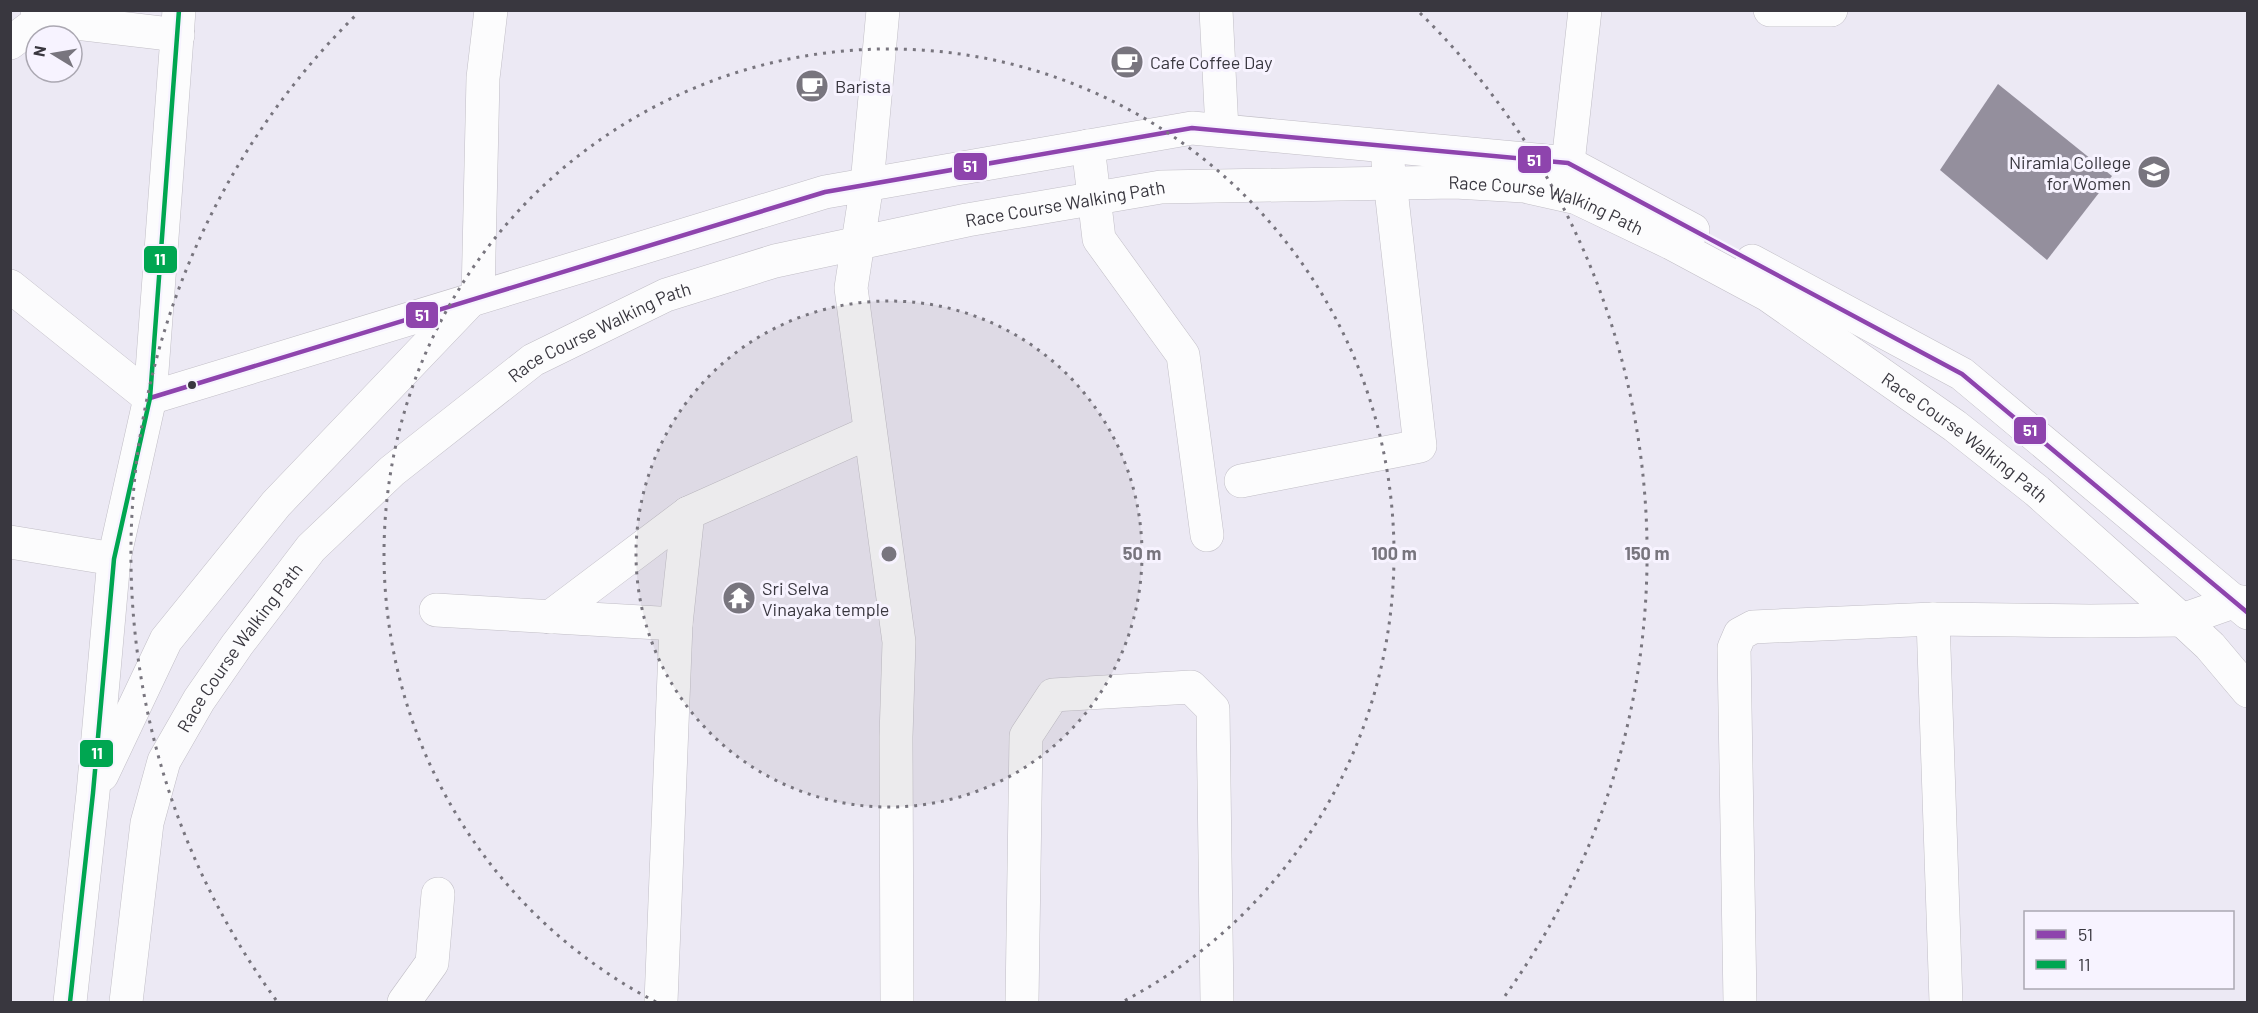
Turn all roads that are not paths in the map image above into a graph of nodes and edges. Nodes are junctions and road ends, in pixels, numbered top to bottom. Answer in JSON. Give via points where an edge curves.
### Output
{"nodes":[{"id":1,"x":491,"y":10,"type":"edge"},
{"id":2,"x":883,"y":10,"type":"edge"},
{"id":3,"x":1216,"y":10,"type":"edge"},
{"id":4,"x":1585,"y":10,"type":"edge"},
{"id":5,"x":1770,"y":10,"type":"edge"},
{"id":6,"x":1831,"y":10,"type":"edge"},
{"id":7,"x":40,"y":15,"type":"edge"},
{"id":8,"x":178,"y":23,"type":"edge"},
{"id":9,"x":10,"y":43,"type":"edge"},
{"id":10,"x":1222,"y":130,"type":"junction"},
{"id":11,"x":1088,"y":146,"type":"junction"},
{"id":12,"x":1386,"y":146,"type":"junction"},
{"id":13,"x":1568,"y":163,"type":"junction"},
{"id":14,"x":1390,"y":183,"type":"junction"},
{"id":15,"x":867,"y":184,"type":"junction"},
{"id":16,"x":1094,"y":198,"type":"junction"},
{"id":17,"x":858,"y":244,"type":"junction"},
{"id":18,"x":10,"y":286,"type":"edge"},
{"id":19,"x":475,"y":299,"type":"junction"},
{"id":20,"x":150,"y":398,"type":"junction"},
{"id":21,"x":870,"y":432,"type":"junction"},
{"id":22,"x":1241,"y":481,"type":"dead end"},
{"id":23,"x":688,"y":513,"type":"junction"},
{"id":24,"x":1207,"y":535,"type":"dead end"},
{"id":25,"x":10,"y":542,"type":"edge"},
{"id":26,"x":114,"y":559,"type":"junction"},
{"id":27,"x":2244,"y":606,"type":"edge"},
{"id":28,"x":436,"y":610,"type":"dead end"},
{"id":29,"x":550,"y":617,"type":"junction"},
{"id":30,"x":1933,"y":619,"type":"junction"},
{"id":31,"x":2182,"y":620,"type":"junction"},
{"id":32,"x":676,"y":624,"type":"junction"},
{"id":33,"x":2247,"y":691,"type":"edge"},
{"id":34,"x":93,"y":793,"type":"junction"},
{"id":35,"x":438,"y":894,"type":"dead end"},
{"id":36,"x":70,"y":1002,"type":"edge"},
{"id":37,"x":126,"y":1002,"type":"edge"},
{"id":38,"x":404,"y":1002,"type":"edge"},
{"id":39,"x":661,"y":1002,"type":"edge"},
{"id":40,"x":897,"y":1002,"type":"edge"},
{"id":41,"x":1022,"y":1002,"type":"edge"},
{"id":42,"x":1216,"y":1002,"type":"edge"},
{"id":43,"x":1740,"y":1002,"type":"edge"},
{"id":44,"x":1946,"y":1002,"type":"edge"}],
"edges":[{"from":1,"to":19,"type":"street","via":[[483,78]]},
{"from":2,"to":15,"type":"street"},
{"from":3,"to":10,"type":"street"},
{"from":4,"to":13,"type":"street"},
{"from":5,"to":6,"type":"street"},
{"from":7,"to":8,"type":"street"},
{"from":7,"to":9,"type":"street"},
{"from":8,"to":20,"type":"street"},
{"from":10,"to":11,"type":"street","via":[[1192,128]]},
{"from":10,"to":12,"type":"street"},
{"from":11,"to":15,"type":"street"},
{"from":11,"to":16,"type":"street"},
{"from":12,"to":13,"type":"street"},
{"from":12,"to":14,"type":"street"},
{"from":13,"to":27,"type":"street","via":[[1962,374]]},
{"from":14,"to":16,"type":"street","name":"Race Course Walking Path","via":[[1161,187]]},
{"from":14,"to":22,"type":"street","via":[[1420,446]]},
{"from":14,"to":31,"type":"street","name":"Race Course Walking Path","via":[[1524,186],[1577,198],[1768,295],[1954,426],[2037,491]]},
{"from":15,"to":17,"type":"street"},
{"from":15,"to":19,"type":"street","via":[[825,192]]},
{"from":16,"to":17,"type":"street","name":"Race Course Walking Path"},
{"from":16,"to":24,"type":"street","via":[[1098,239],[1183,354]]},
{"from":17,"to":21,"type":"street","via":[[850,288]]},
{"from":17,"to":37,"type":"street","name":"Race Course Walking Path","via":[[775,261],[666,295],[533,360],[392,471],[311,548],[199,700],[164,761],[147,823]]},
{"from":18,"to":20,"type":"street"},
{"from":19,"to":20,"type":"street"},
{"from":19,"to":34,"type":"street","via":[[276,504],[166,640]]},
{"from":20,"to":26,"type":"street"},
{"from":21,"to":23,"type":"street"},
{"from":21,"to":40,"type":"street","via":[[899,642]]},
{"from":23,"to":29,"type":"street"},
{"from":23,"to":32,"type":"street"},
{"from":25,"to":26,"type":"street"},
{"from":26,"to":34,"type":"street"},
{"from":27,"to":31,"type":"street"},
{"from":28,"to":29,"type":"street"},
{"from":29,"to":32,"type":"street"},
{"from":30,"to":31,"type":"street"},
{"from":30,"to":43,"type":"street","via":[[1753,627],[1740,634],[1734,648]]},
{"from":30,"to":44,"type":"street"},
{"from":31,"to":33,"type":"street","name":"Race Course Walking Path","via":[[2210,646]]},
{"from":32,"to":39,"type":"street"},
{"from":34,"to":36,"type":"street"},
{"from":35,"to":38,"type":"street","via":[[432,963]]},
{"from":41,"to":42,"type":"street","via":[[1026,736],[1053,695],[1191,687],[1213,709]]}]}
